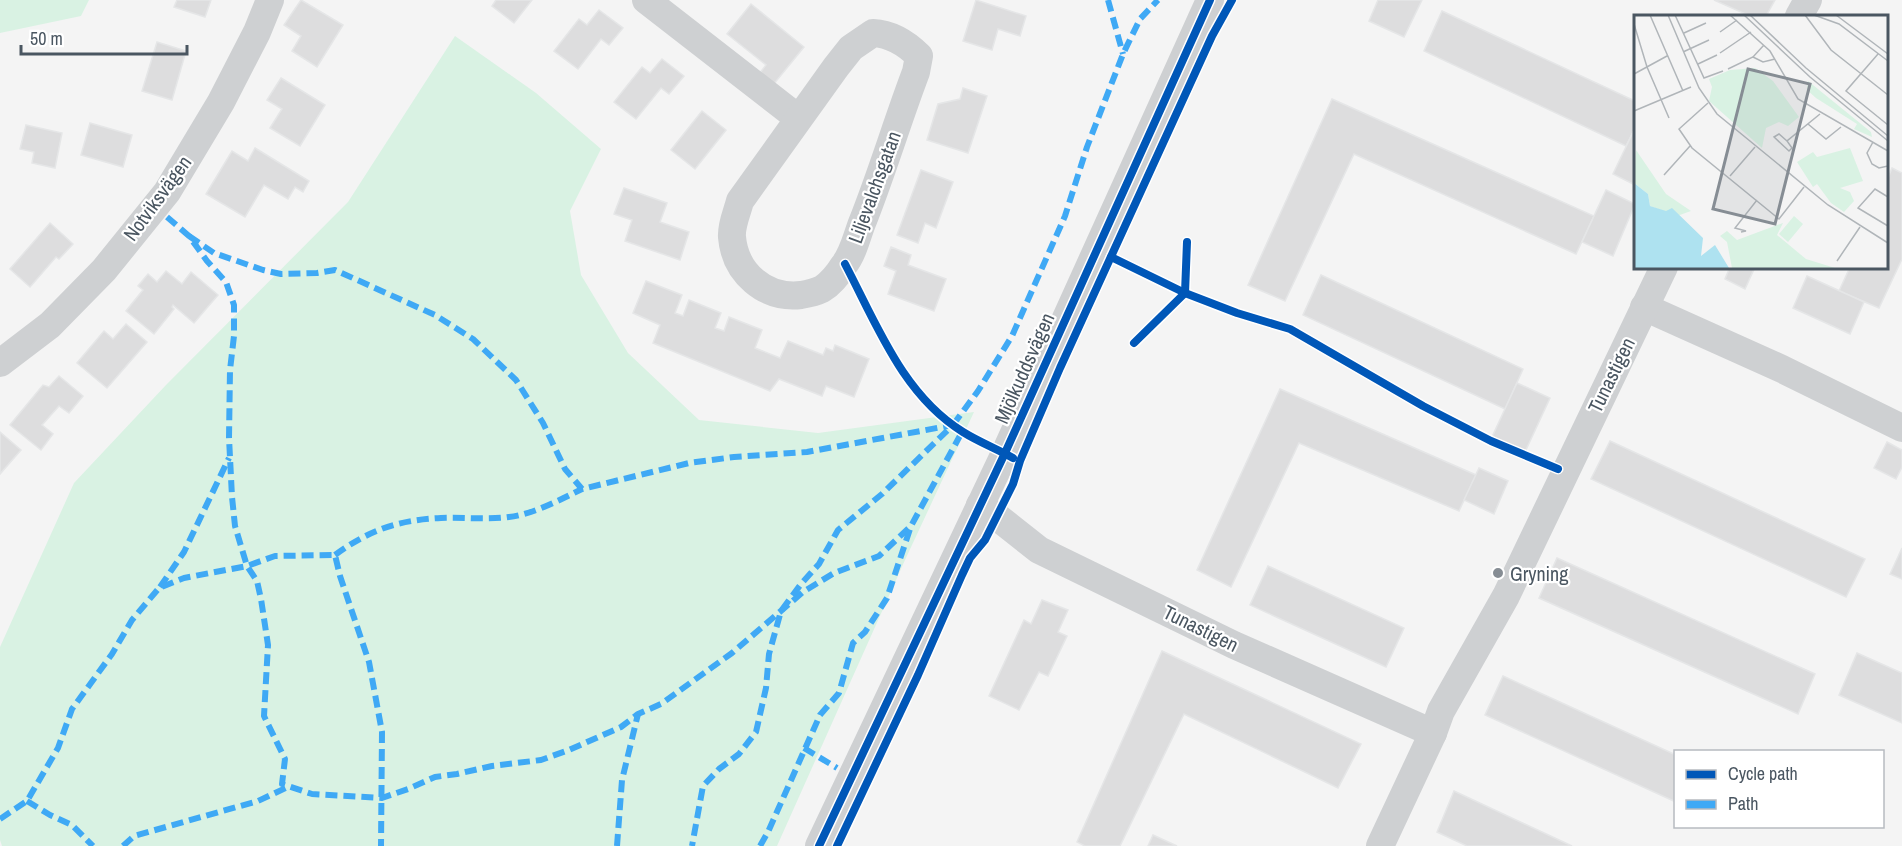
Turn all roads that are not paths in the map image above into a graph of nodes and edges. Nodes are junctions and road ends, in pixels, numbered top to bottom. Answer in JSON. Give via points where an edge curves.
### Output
{"nodes":[{"id":1,"x":270,"y":0,"type":"edge"},
{"id":2,"x":646,"y":0,"type":"edge"},
{"id":3,"x":1210,"y":0,"type":"edge"},
{"id":4,"x":1808,"y":0,"type":"edge"},
{"id":5,"x":1800,"y":15,"type":"edge"},
{"id":6,"x":798,"y":118,"type":"junction"},
{"id":7,"x":1664,"y":268,"type":"edge"},
{"id":8,"x":1644,"y":307,"type":"junction"},
{"id":9,"x":0,"y":363,"type":"edge"},
{"id":10,"x":1902,"y":428,"type":"edge"},
{"id":11,"x":980,"y":505,"type":"junction"},
{"id":12,"x":1433,"y":733,"type":"junction"},
{"id":13,"x":819,"y":846,"type":"edge"},
{"id":14,"x":1380,"y":846,"type":"edge"}],
"edges":[{"from":1,"to":9,"type":"street","name":"Notviksvägen","via":[[221,102],[167,192],[104,270],[50,325]]},
{"from":2,"to":6,"type":"street"},
{"from":3,"to":11,"type":"street","name":"Mjölkuddsvägen"},
{"from":4,"to":5,"type":"street"},
{"from":6,"to":6,"type":"street","name":"Liljevalchsgatan","via":[[851,48],[873,33],[898,40],[918,56],[874,194],[845,264],[822,289],[793,296],[775,294],[758,285],[746,273],[732,237],[741,201]]},
{"from":7,"to":8,"type":"street","name":"Tunastigen"},
{"from":8,"to":10,"type":"street"},
{"from":8,"to":12,"type":"street","name":"Tunastigen","via":[[1506,596],[1441,711]]},
{"from":11,"to":12,"type":"street","name":"Tunastigen","via":[[1039,550],[1234,645]]},
{"from":11,"to":13,"type":"street","name":"Mjölkuddsvägen"},
{"from":12,"to":14,"type":"street","name":"Tunastigen"}]}
